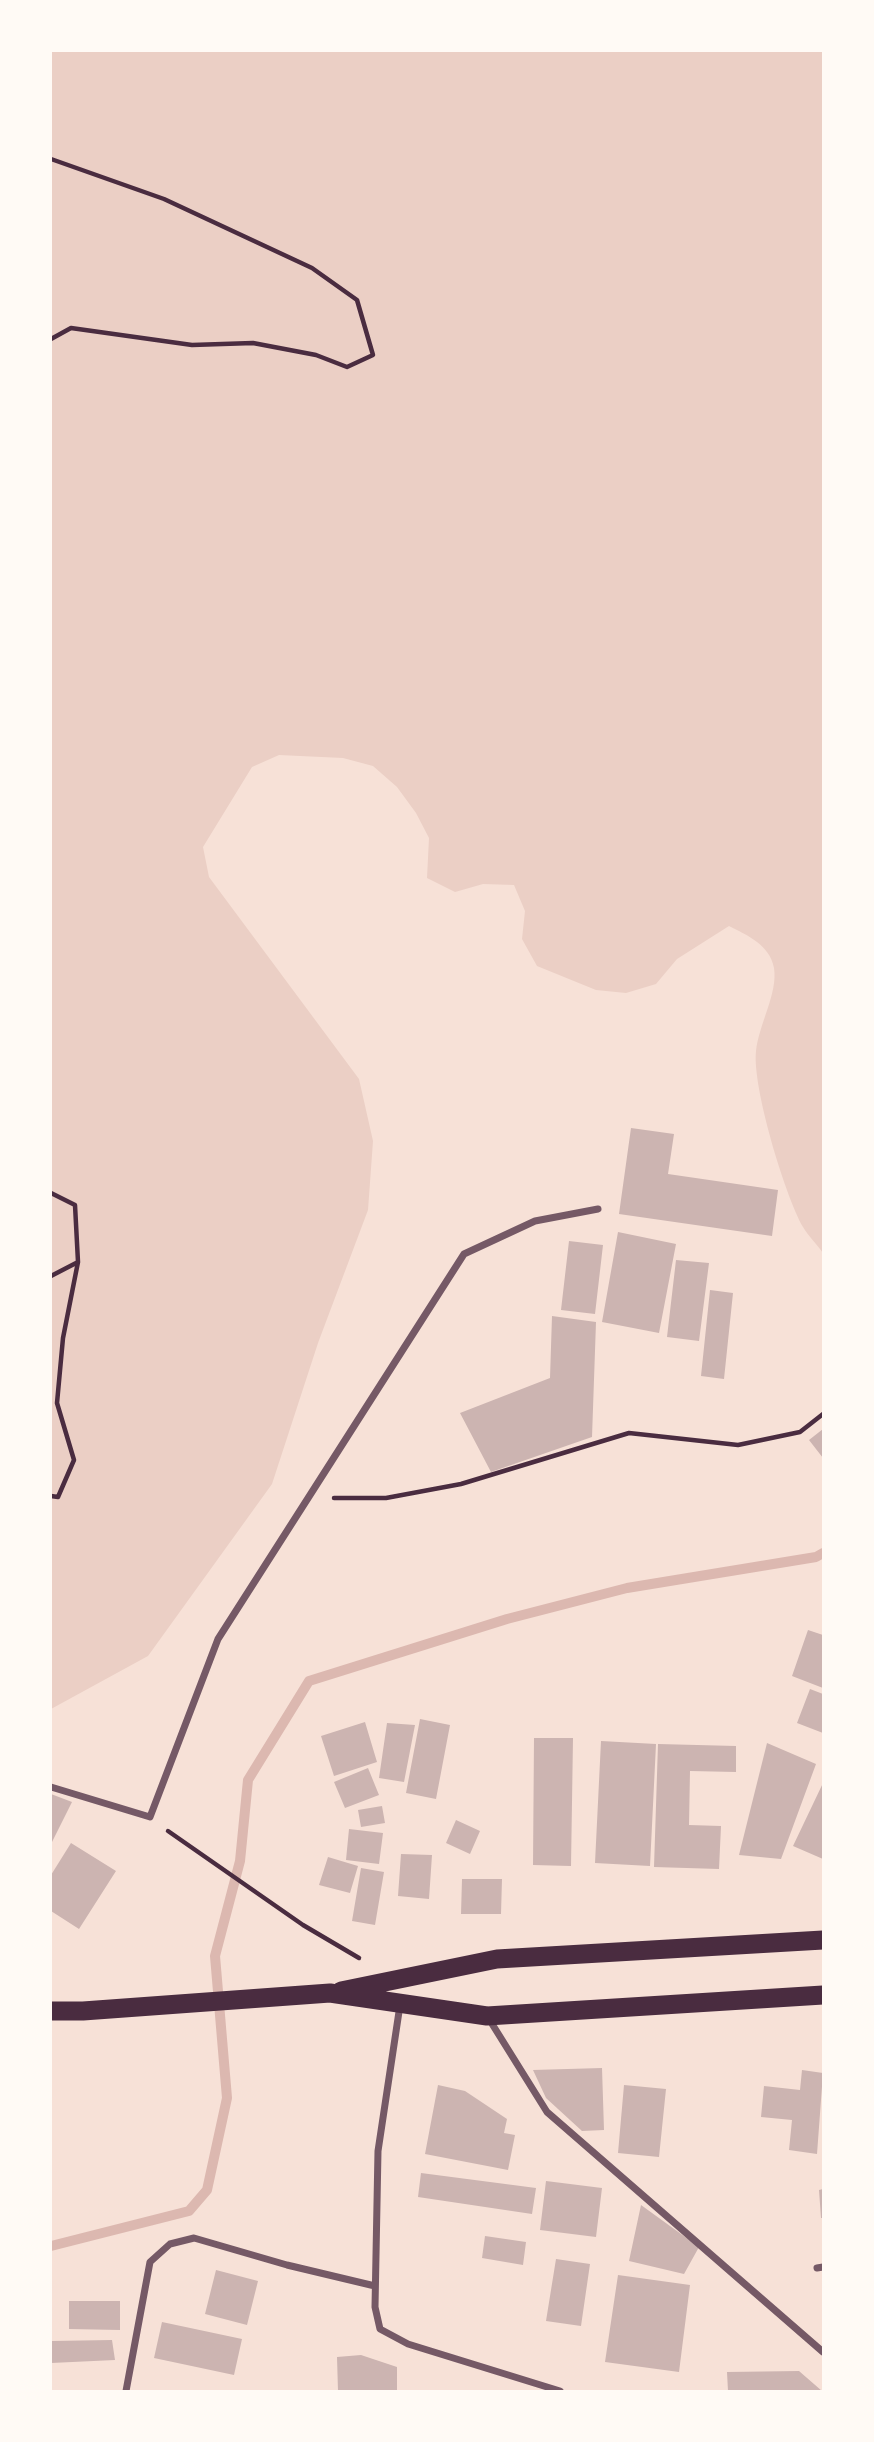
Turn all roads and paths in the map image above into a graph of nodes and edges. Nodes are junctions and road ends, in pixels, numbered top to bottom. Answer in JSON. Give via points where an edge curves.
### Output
{"nodes":[{"id":1,"x":51,"y":159,"type":"edge"},
{"id":2,"x":51,"y":339,"type":"edge"},
{"id":3,"x":51,"y":1193,"type":"edge"},
{"id":4,"x":598,"y":1209,"type":"dead end"},
{"id":5,"x":78,"y":1262,"type":"junction"},
{"id":6,"x":51,"y":1276,"type":"edge"},
{"id":7,"x":823,"y":1414,"type":"edge"},
{"id":8,"x":51,"y":1496,"type":"edge"},
{"id":9,"x":309,"y":1497,"type":"junction"},
{"id":10,"x":51,"y":1787,"type":"edge"},
{"id":11,"x":185,"y":1843,"type":"dead end"},
{"id":12,"x":823,"y":1940,"type":"edge"},
{"id":13,"x":396,"y":1979,"type":"junction"},
{"id":14,"x":330,"y":1993,"type":"junction"},
{"id":15,"x":823,"y":1995,"type":"edge"},
{"id":16,"x":400,"y":2004,"type":"junction"},
{"id":17,"x":51,"y":2011,"type":"edge"},
{"id":18,"x":83,"y":2011,"type":"junction"},
{"id":19,"x":486,"y":2016,"type":"junction"},
{"id":20,"x":51,"y":2018,"type":"edge"},
{"id":21,"x":375,"y":2286,"type":"junction"},
{"id":22,"x":823,"y":2352,"type":"edge"},
{"id":23,"x":126,"y":2391,"type":"edge"},
{"id":24,"x":560,"y":2391,"type":"edge"}],
"edges":[{"from":1,"to":2,"type":"path","via":[[164,200],[312,268],[357,300],[373,355],[346,367],[316,355],[253,343],[192,345],[71,328]]},
{"from":3,"to":5,"type":"path","via":[[75,1205]]},
{"from":4,"to":9,"type":"street","via":[[535,1221],[464,1254]]},
{"from":5,"to":6,"type":"path"},
{"from":5,"to":8,"type":"path","via":[[63,1338],[57,1404],[74,1460],[58,1497]]},
{"from":7,"to":9,"type":"path","via":[[800,1432],[738,1445],[629,1433],[461,1484],[386,1499]]},
{"from":9,"to":10,"type":"street","via":[[218,1639],[150,1818]]},
{"from":11,"to":13,"type":"path","via":[[303,1925]]},
{"from":12,"to":13,"type":"highway","via":[[497,1959]]},
{"from":13,"to":14,"type":"highway"},
{"from":14,"to":16,"type":"highway"},
{"from":14,"to":18,"type":"highway"},
{"from":15,"to":19,"type":"highway"},
{"from":16,"to":19,"type":"highway"},
{"from":16,"to":21,"type":"street","via":[[378,2151]]},
{"from":17,"to":18,"type":"highway"},
{"from":18,"to":20,"type":"highway"},
{"from":19,"to":22,"type":"street","via":[[547,2112]]},
{"from":21,"to":23,"type":"street","via":[[194,2238],[170,2244],[150,2262]]},
{"from":21,"to":24,"type":"street","via":[[380,2329],[408,2344]]}]}
